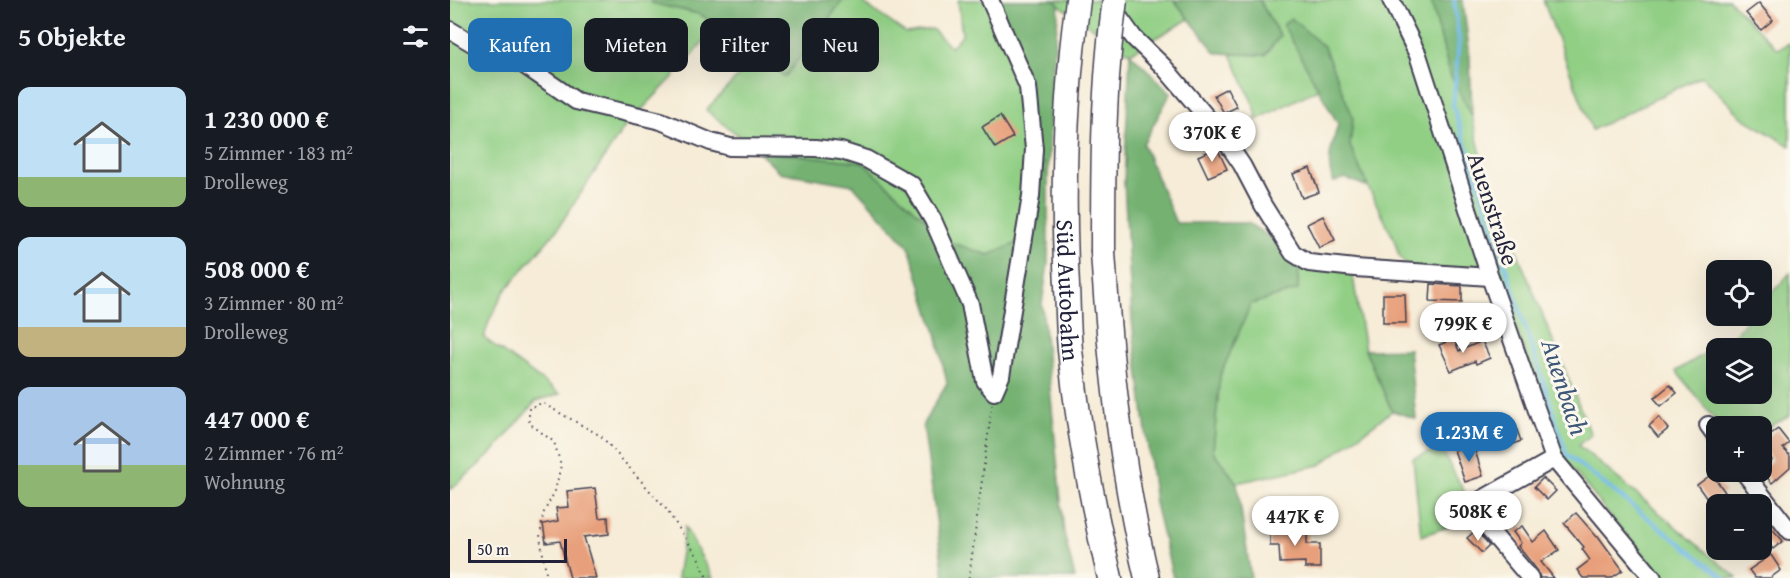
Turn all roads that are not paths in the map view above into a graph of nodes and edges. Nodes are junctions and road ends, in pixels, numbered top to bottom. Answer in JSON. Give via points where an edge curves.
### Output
{"nodes":[{"id":1,"x":990,"y":0,"type":"edge"},
{"id":2,"x":1078,"y":0,"type":"edge"},
{"id":3,"x":1107,"y":0,"type":"edge"},
{"id":4,"x":1115,"y":0,"type":"edge"},
{"id":5,"x":1391,"y":0,"type":"edge"},
{"id":6,"x":450,"y":30,"type":"edge"},
{"id":7,"x":1490,"y":277,"type":"junction"},
{"id":8,"x":1554,"y":459,"type":"junction"},
{"id":9,"x":1752,"y":482,"type":"edge"},
{"id":10,"x":1790,"y":531,"type":"edge"},
{"id":11,"x":1110,"y":578,"type":"edge"},
{"id":12,"x":1147,"y":578,"type":"edge"},
{"id":13,"x":1530,"y":578,"type":"edge"},
{"id":14,"x":1653,"y":578,"type":"edge"}],
"edges":[{"from":1,"to":6,"type":"street","via":[[1028,87],[1034,149],[1031,196],[1001,376],[994,392],[985,381],[970,304],[933,220],[912,185],[866,159],[841,151],[730,147],[661,121],[576,101],[524,65],[487,52]]},
{"from":2,"to":11,"type":"highway","name":"Süd Autobahn","via":[[1066,139],[1070,348],[1094,511]]},
{"from":3,"to":7,"type":"street","via":[[1134,38],[1170,73],[1221,134],[1293,253],[1309,263]]},
{"from":4,"to":12,"type":"highway","name":"Süd Autobahn","bridge":true,"via":[[1103,135],[1103,252],[1108,342],[1120,437]]},
{"from":5,"to":7,"type":"street","name":"Auenstraße","via":[[1418,55]]},
{"from":7,"to":8,"type":"street","name":"Auenstraße"},
{"from":8,"to":13,"type":"street","via":[[1479,501],[1475,513]]},
{"from":8,"to":14,"type":"street","name":"Auenstraße"},
{"from":9,"to":10,"type":"street"}]}
